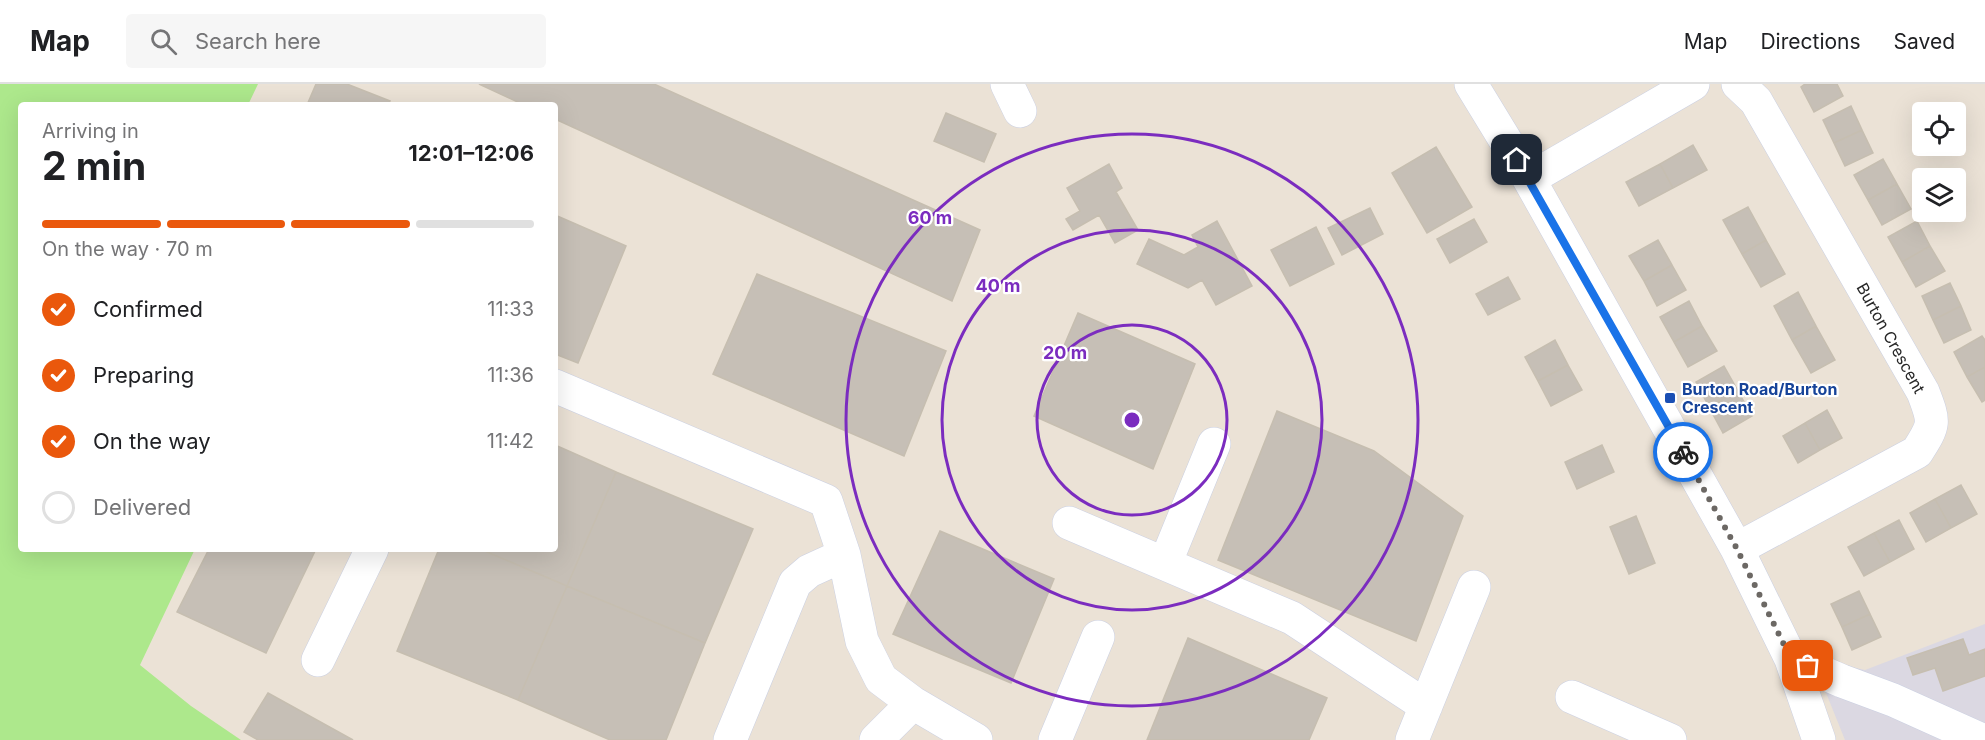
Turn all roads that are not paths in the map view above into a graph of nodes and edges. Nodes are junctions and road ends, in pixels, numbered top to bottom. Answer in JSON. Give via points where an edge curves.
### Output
{"nodes":[{"id":1,"x":1471,"y":84,"type":"edge"},
{"id":2,"x":1693,"y":84,"type":"edge"},
{"id":3,"x":1738,"y":84,"type":"edge"},
{"id":4,"x":1529,"y":179,"type":"junction"},
{"id":5,"x":558,"y":387,"type":"edge"},
{"id":6,"x":1214,"y":444,"type":"dead end"},
{"id":7,"x":1069,"y":523,"type":"dead end"},
{"id":8,"x":1737,"y":549,"type":"junction"},
{"id":9,"x":371,"y":552,"type":"edge"},
{"id":10,"x":844,"y":555,"type":"junction"},
{"id":11,"x":1164,"y":564,"type":"junction"},
{"id":12,"x":1474,"y":586,"type":"dead end"},
{"id":13,"x":1098,"y":637,"type":"dead end"},
{"id":14,"x":1791,"y":659,"type":"junction"},
{"id":15,"x":318,"y":660,"type":"dead end"},
{"id":16,"x":1572,"y":697,"type":"dead end"},
{"id":17,"x":913,"y":703,"type":"junction"},
{"id":18,"x":1426,"y":706,"type":"junction"},
{"id":19,"x":730,"y":740,"type":"edge"},
{"id":20,"x":876,"y":740,"type":"edge"},
{"id":21,"x":975,"y":740,"type":"edge"},
{"id":22,"x":1055,"y":740,"type":"edge"},
{"id":23,"x":1412,"y":740,"type":"edge"},
{"id":24,"x":1670,"y":740,"type":"edge"},
{"id":25,"x":1819,"y":740,"type":"edge"},
{"id":26,"x":1982,"y":740,"type":"edge"}],
"edges":[{"from":1,"to":4,"type":"street"},
{"from":2,"to":4,"type":"street"},
{"from":3,"to":8,"type":"street","name":"Burton Crescent","via":[[1756,101],[1923,392],[1931,413],[1931,429],[1917,452]]},
{"from":4,"to":8,"type":"street"},
{"from":5,"to":10,"type":"street","via":[[826,501]]},
{"from":6,"to":11,"type":"street"},
{"from":7,"to":11,"type":"street"},
{"from":8,"to":14,"type":"street"},
{"from":9,"to":15,"type":"street"},
{"from":10,"to":17,"type":"street","via":[[862,641],[881,679]]},
{"from":10,"to":19,"type":"street","via":[[809,571],[795,583]]},
{"from":11,"to":18,"type":"street","via":[[1292,618]]},
{"from":12,"to":18,"type":"street"},
{"from":13,"to":22,"type":"street"},
{"from":14,"to":25,"type":"street"},
{"from":14,"to":26,"type":"street"},
{"from":16,"to":24,"type":"street"},
{"from":17,"to":20,"type":"street"},
{"from":17,"to":21,"type":"street"},
{"from":18,"to":23,"type":"street"}]}
